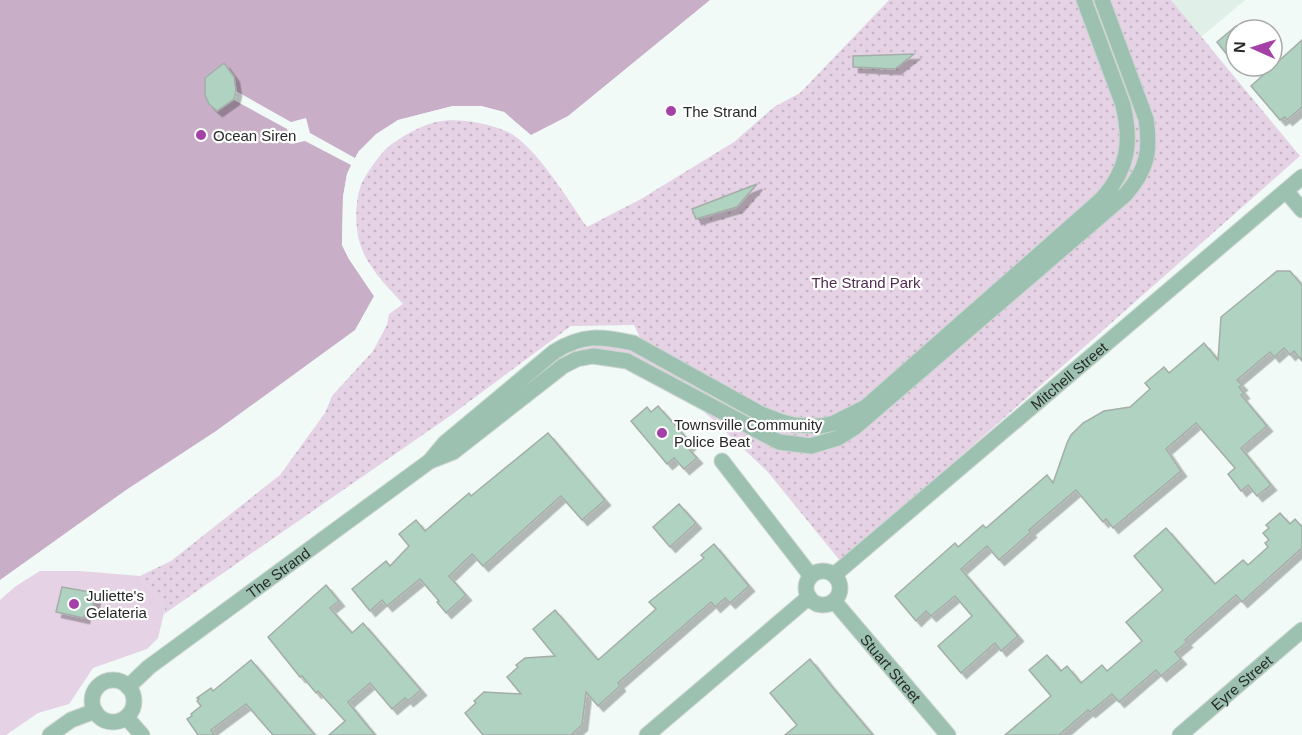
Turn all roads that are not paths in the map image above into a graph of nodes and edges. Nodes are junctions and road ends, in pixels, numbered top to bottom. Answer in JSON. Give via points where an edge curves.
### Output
{"nodes":[{"id":1,"x":1083,"y":0,"type":"edge"},
{"id":2,"x":1102,"y":0,"type":"edge"},
{"id":3,"x":1302,"y":177,"type":"edge"},
{"id":4,"x":1286,"y":191,"type":"junction"},
{"id":5,"x":1302,"y":210,"type":"edge"},
{"id":6,"x":429,"y":461,"type":"junction"},
{"id":7,"x":722,"y":461,"type":"dead end"},
{"id":8,"x":834,"y":575,"type":"junction"},
{"id":9,"x":811,"y":576,"type":"junction"},
{"id":10,"x":809,"y":597,"type":"junction"},
{"id":11,"x":834,"y":601,"type":"junction"},
{"id":12,"x":1302,"y":630,"type":"edge"},
{"id":13,"x":128,"y":687,"type":"junction"},
{"id":14,"x":95,"y":711,"type":"junction"},
{"id":15,"x":127,"y":717,"type":"junction"},
{"id":16,"x":50,"y":735,"type":"edge"},
{"id":17,"x":142,"y":735,"type":"edge"},
{"id":18,"x":647,"y":735,"type":"edge"},
{"id":19,"x":948,"y":735,"type":"edge"},
{"id":20,"x":1180,"y":735,"type":"edge"}],
"edges":[{"from":1,"to":6,"type":"street","name":"The Strand","via":[[1127,122],[1122,170],[1102,199],[866,407],[834,423],[794,425],[761,414],[633,343],[582,338],[554,352],[445,443]]},
{"from":2,"to":6,"type":"street","name":"The Strand","via":[[1146,120],[1149,138],[1143,171],[1126,194],[854,428],[838,438],[811,446],[778,442],[627,361],[593,356],[563,366],[453,452]]},
{"from":3,"to":4,"type":"street","name":"Mitchell Street"},
{"from":4,"to":5,"type":"street"},
{"from":4,"to":8,"type":"street","name":"Mitchell Street"},
{"from":6,"to":13,"type":"street","name":"The Strand","via":[[149,667]]},
{"from":7,"to":9,"type":"street"},
{"from":8,"to":9,"type":"street","via":[[819,571]]},
{"from":8,"to":11,"type":"street","via":[[840,588]]},
{"from":9,"to":10,"type":"street","via":[[806,586]]},
{"from":10,"to":11,"type":"street","via":[[823,605]]},
{"from":10,"to":18,"type":"street"},
{"from":11,"to":19,"type":"street","name":"Stuart Street"},
{"from":12,"to":20,"type":"street","name":"Eyre Street"},
{"from":13,"to":14,"type":"street","via":[[114,680],[101,685],[93,697]]},
{"from":13,"to":15,"type":"street","via":[[134,701]]},
{"from":14,"to":15,"type":"street","via":[[110,722]]},
{"from":14,"to":16,"type":"street","via":[[70,720]]},
{"from":15,"to":17,"type":"street"}]}
